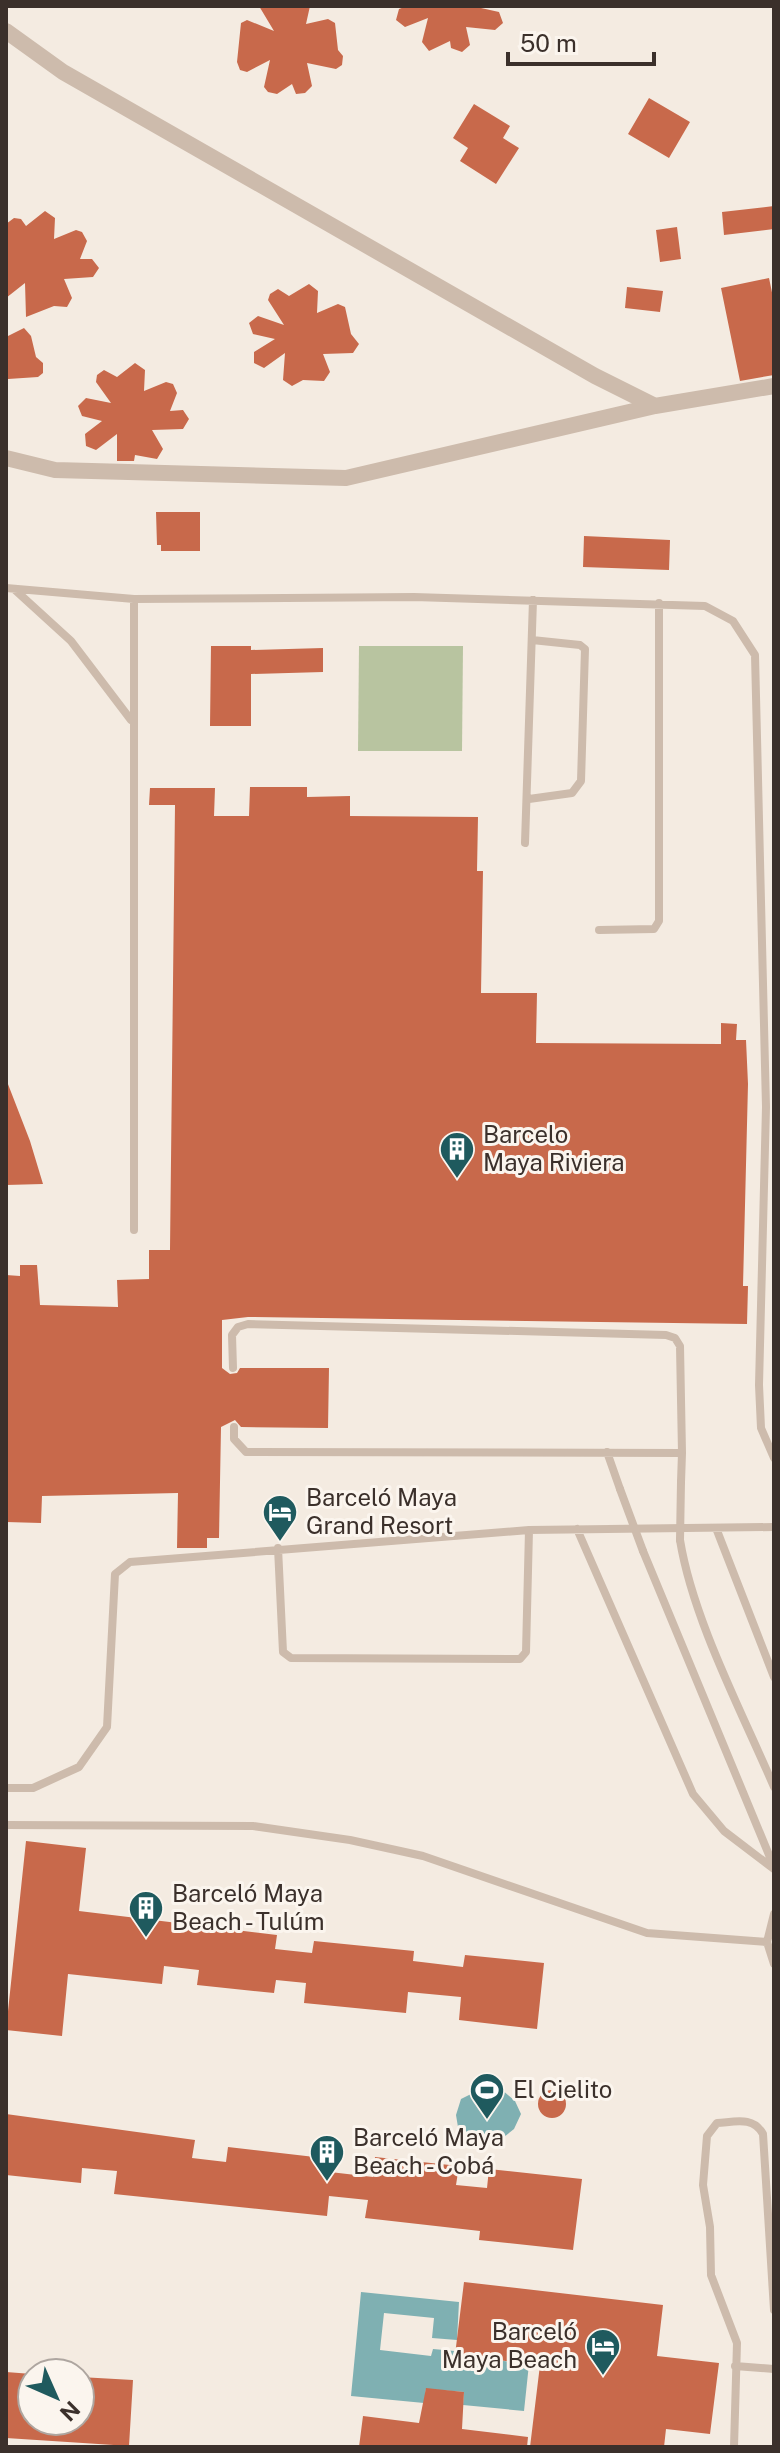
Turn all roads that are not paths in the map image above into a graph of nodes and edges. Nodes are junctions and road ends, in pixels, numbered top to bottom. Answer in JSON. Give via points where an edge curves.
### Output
{"nodes":[{"id":1,"x":6,"y":31,"type":"edge"},
{"id":2,"x":774,"y":386,"type":"edge"},
{"id":3,"x":655,"y":406,"type":"junction"},
{"id":4,"x":6,"y":458,"type":"edge"},
{"id":5,"x":10,"y":589,"type":"edge"},
{"id":6,"x":134,"y":599,"type":"junction"},
{"id":7,"x":533,"y":600,"type":"junction"},
{"id":8,"x":659,"y":603,"type":"junction"},
{"id":9,"x":532,"y":640,"type":"junction"},
{"id":10,"x":132,"y":721,"type":"junction"},
{"id":11,"x":529,"y":799,"type":"junction"},
{"id":12,"x":525,"y":843,"type":"dead end"},
{"id":13,"x":599,"y":930,"type":"dead end"},
{"id":14,"x":134,"y":1230,"type":"dead end"},
{"id":15,"x":233,"y":1368,"type":"dead end"},
{"id":16,"x":234,"y":1427,"type":"dead end"},
{"id":17,"x":607,"y":1452,"type":"junction"},
{"id":18,"x":682,"y":1453,"type":"junction"},
{"id":19,"x":774,"y":1458,"type":"edge"},
{"id":20,"x":774,"y":1527,"type":"edge"},
{"id":21,"x":716,"y":1528,"type":"junction"},
{"id":22,"x":577,"y":1529,"type":"junction"},
{"id":23,"x":529,"y":1530,"type":"junction"},
{"id":24,"x":278,"y":1548,"type":"junction"},
{"id":25,"x":774,"y":1677,"type":"edge"},
{"id":26,"x":774,"y":1787,"type":"edge"},
{"id":27,"x":6,"y":1788,"type":"edge"},
{"id":28,"x":6,"y":1825,"type":"edge"},
{"id":29,"x":774,"y":1868,"type":"edge"},
{"id":30,"x":774,"y":1914,"type":"edge"},
{"id":31,"x":767,"y":1942,"type":"junction"},
{"id":32,"x":774,"y":1964,"type":"edge"},
{"id":33,"x":774,"y":2310,"type":"edge"},
{"id":34,"x":735,"y":2366,"type":"junction"},
{"id":35,"x":774,"y":2369,"type":"edge"},
{"id":36,"x":734,"y":2447,"type":"edge"}],
"edges":[{"from":1,"to":3,"type":"street","via":[[63,72]]},
{"from":2,"to":3,"type":"street"},
{"from":3,"to":4,"type":"street","via":[[346,478],[55,470]]},
{"from":5,"to":6,"type":"lane"},
{"from":5,"to":10,"type":"lane","via":[[71,641]]},
{"from":6,"to":7,"type":"lane"},
{"from":6,"to":10,"type":"lane"},
{"from":7,"to":8,"type":"lane"},
{"from":7,"to":9,"type":"lane"},
{"from":8,"to":13,"type":"lane","via":[[659,921],[654,929]]},
{"from":8,"to":19,"type":"lane","via":[[705,606],[733,621],[755,655],[766,1107],[759,1385],[761,1428]]},
{"from":9,"to":11,"type":"lane"},
{"from":9,"to":11,"type":"lane","via":[[585,649],[581,781],[572,793]]},
{"from":10,"to":14,"type":"lane"},
{"from":11,"to":12,"type":"lane"},
{"from":15,"to":18,"type":"lane","via":[[232,1335],[248,1324],[666,1335],[680,1346]]},
{"from":16,"to":17,"type":"lane","via":[[234,1439],[246,1452]]},
{"from":17,"to":18,"type":"lane"},
{"from":17,"to":29,"type":"lane","bridge":true},
{"from":18,"to":26,"type":"lane","bridge":true,"via":[[680,1540],[685,1568]]},
{"from":20,"to":21,"type":"lane"},
{"from":21,"to":22,"type":"lane"},
{"from":21,"to":25,"type":"lane"},
{"from":22,"to":23,"type":"lane"},
{"from":22,"to":29,"type":"lane","via":[[693,1794],[724,1831]]},
{"from":23,"to":24,"type":"lane"},
{"from":23,"to":24,"type":"lane","via":[[526,1652],[520,1659],[291,1658],[283,1652]]},
{"from":24,"to":27,"type":"lane","via":[[120,1567],[115,1574],[107,1727],[79,1767],[33,1788]]},
{"from":28,"to":31,"type":"lane","via":[[253,1826],[350,1840],[423,1856],[647,1933]]},
{"from":30,"to":31,"type":"lane"},
{"from":31,"to":32,"type":"lane"},
{"from":33,"to":34,"type":"lane","via":[[763,2134],[747,2121],[717,2123],[707,2136],[703,2185],[711,2275],[735,2336]]},
{"from":34,"to":35,"type":"lane"},
{"from":34,"to":36,"type":"lane"}]}
